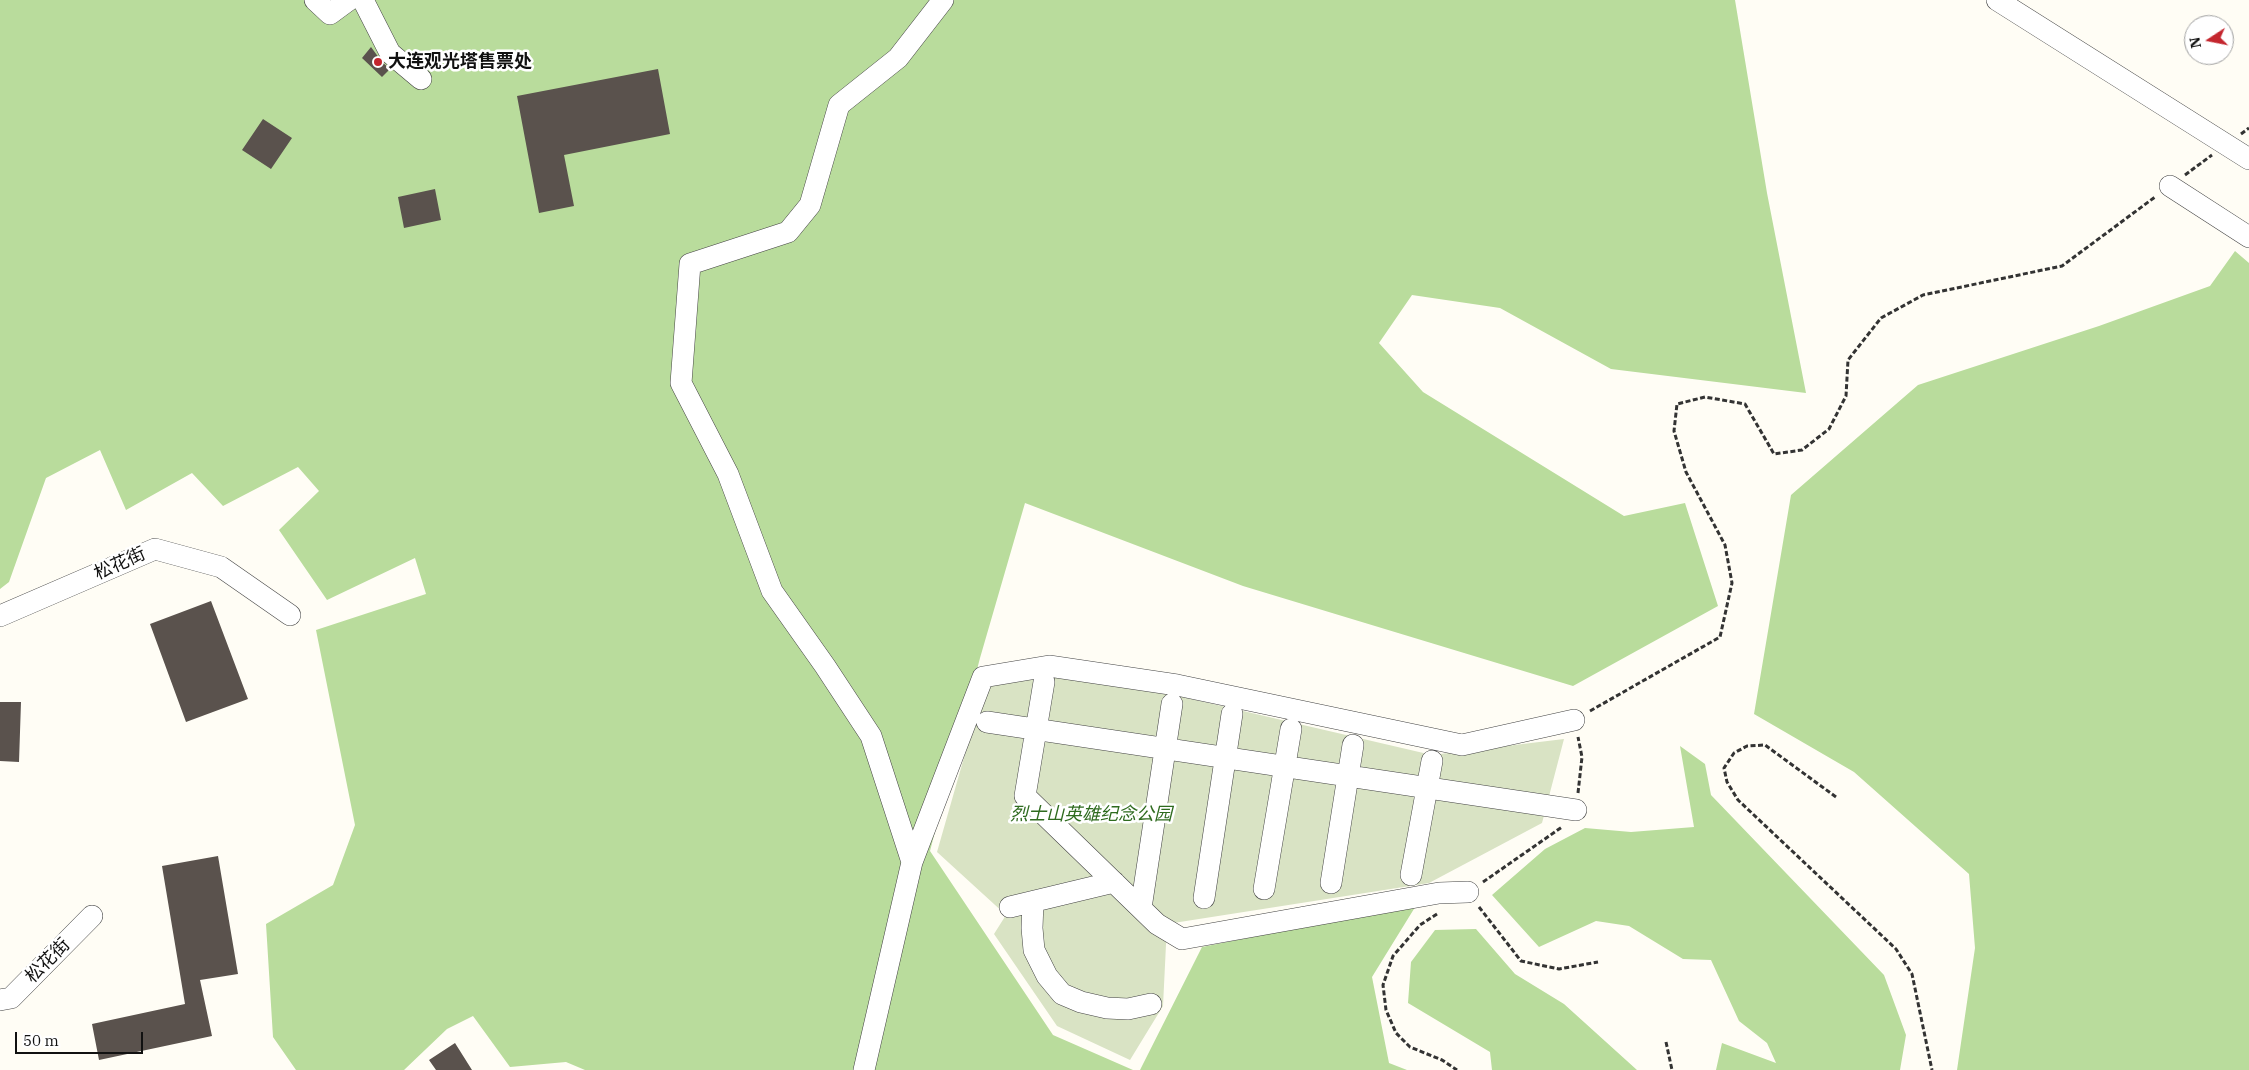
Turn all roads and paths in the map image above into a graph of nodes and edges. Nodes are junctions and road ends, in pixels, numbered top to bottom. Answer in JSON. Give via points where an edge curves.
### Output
{"nodes":[{"id":1,"x":315,"y":0,"type":"edge"},
{"id":2,"x":349,"y":0,"type":"edge"},
{"id":3,"x":364,"y":0,"type":"edge"},
{"id":4,"x":943,"y":0,"type":"edge"},
{"id":5,"x":1997,"y":0,"type":"edge"},
{"id":6,"x":421,"y":79,"type":"dead end"},
{"id":7,"x":2249,"y":128,"type":"edge"},
{"id":8,"x":2226,"y":145,"type":"junction"},
{"id":9,"x":2249,"y":159,"type":"edge"},
{"id":10,"x":2170,"y":186,"type":"junction"},
{"id":11,"x":2249,"y":237,"type":"edge"},
{"id":12,"x":290,"y":615,"type":"dead end"},
{"id":13,"x":0,"y":616,"type":"edge"},
{"id":14,"x":1044,"y":682,"type":"dead end"},
{"id":15,"x":1172,"y":704,"type":"dead end"},
{"id":16,"x":1232,"y":714,"type":"dead end"},
{"id":17,"x":1574,"y":720,"type":"junction"},
{"id":18,"x":986,"y":722,"type":"dead end"},
{"id":19,"x":1291,"y":729,"type":"dead end"},
{"id":20,"x":1036,"y":730,"type":"junction"},
{"id":21,"x":1353,"y":745,"type":"dead end"},
{"id":22,"x":1165,"y":749,"type":"junction"},
{"id":23,"x":1225,"y":758,"type":"junction"},
{"id":24,"x":1432,"y":761,"type":"dead end"},
{"id":25,"x":1284,"y":767,"type":"junction"},
{"id":26,"x":1348,"y":777,"type":"junction"},
{"id":27,"x":1427,"y":789,"type":"junction"},
{"id":28,"x":1836,"y":798,"type":"dead end"},
{"id":29,"x":1576,"y":810,"type":"junction"},
{"id":30,"x":912,"y":862,"type":"junction"},
{"id":31,"x":1412,"y":875,"type":"dead end"},
{"id":32,"x":1114,"y":882,"type":"junction"},
{"id":33,"x":1331,"y":882,"type":"dead end"},
{"id":34,"x":1264,"y":889,"type":"dead end"},
{"id":35,"x":1468,"y":892,"type":"junction"},
{"id":36,"x":1204,"y":898,"type":"dead end"},
{"id":37,"x":1033,"y":902,"type":"junction"},
{"id":38,"x":1010,"y":907,"type":"dead end"},
{"id":39,"x":1141,"y":908,"type":"junction"},
{"id":40,"x":1444,"y":908,"type":"dead end"},
{"id":41,"x":92,"y":916,"type":"dead end"},
{"id":42,"x":1598,"y":962,"type":"dead end"},
{"id":43,"x":0,"y":1000,"type":"edge"},
{"id":44,"x":1151,"y":1004,"type":"dead end"},
{"id":45,"x":1666,"y":1042,"type":"dead end"},
{"id":46,"x":864,"y":1070,"type":"edge"},
{"id":47,"x":1457,"y":1070,"type":"edge"},
{"id":48,"x":1672,"y":1070,"type":"edge"},
{"id":49,"x":1932,"y":1070,"type":"edge"}],
"edges":[{"from":1,"to":2,"type":"street","via":[[330,14]]},
{"from":3,"to":6,"type":"street","via":[[390,53]]},
{"from":4,"to":30,"type":"street","via":[[898,58],[839,106],[810,205],[788,232],[690,264],[681,383],[728,474],[772,591],[870,736]]},
{"from":5,"to":8,"type":"street"},
{"from":7,"to":8,"type":"path"},
{"from":8,"to":9,"type":"street"},
{"from":8,"to":10,"type":"path"},
{"from":10,"to":11,"type":"street"},
{"from":10,"to":17,"type":"path","via":[[2062,266],[1923,295],[1881,318],[1848,360],[1846,396],[1829,429],[1802,450],[1774,454],[1745,404],[1705,397],[1677,404],[1674,431],[1686,472],[1725,545],[1732,583],[1720,637]]},
{"from":12,"to":13,"type":"street","name":"松花街","via":[[221,567],[155,549]]},
{"from":14,"to":20,"type":"street"},
{"from":15,"to":22,"type":"street"},
{"from":16,"to":23,"type":"street"},
{"from":17,"to":29,"type":"path","via":[[1582,757]]},
{"from":17,"to":30,"type":"street","via":[[1462,745],[1177,685],[1049,666],[983,677]]},
{"from":18,"to":20,"type":"street"},
{"from":19,"to":25,"type":"street"},
{"from":20,"to":22,"type":"street"},
{"from":20,"to":32,"type":"street","via":[[1025,796]]},
{"from":21,"to":26,"type":"street"},
{"from":22,"to":23,"type":"street"},
{"from":22,"to":39,"type":"street"},
{"from":23,"to":25,"type":"street"},
{"from":23,"to":36,"type":"street"},
{"from":24,"to":27,"type":"street"},
{"from":25,"to":26,"type":"street"},
{"from":25,"to":34,"type":"street"},
{"from":26,"to":27,"type":"street"},
{"from":26,"to":33,"type":"street"},
{"from":27,"to":29,"type":"street"},
{"from":27,"to":31,"type":"street"},
{"from":28,"to":49,"type":"path","via":[[1765,745],[1747,746],[1734,753],[1724,768],[1726,782],[1738,800],[1896,949],[1912,974]]},
{"from":29,"to":35,"type":"path","via":[[1558,831]]},
{"from":30,"to":46,"type":"street"},
{"from":32,"to":37,"type":"street"},
{"from":32,"to":39,"type":"street"},
{"from":35,"to":39,"type":"street","via":[[1439,892],[1182,938],[1157,924]]},
{"from":35,"to":42,"type":"path","via":[[1521,961],[1559,969]]},
{"from":37,"to":38,"type":"street"},
{"from":37,"to":44,"type":"street","via":[[1034,950],[1047,976],[1062,994],[1107,1008],[1128,1009]]},
{"from":40,"to":47,"type":"path","via":[[1420,925],[1393,956],[1383,984],[1386,1010],[1396,1032],[1410,1047]]},
{"from":41,"to":43,"type":"street","name":"松花街","via":[[11,998]]},
{"from":45,"to":48,"type":"path"}]}
